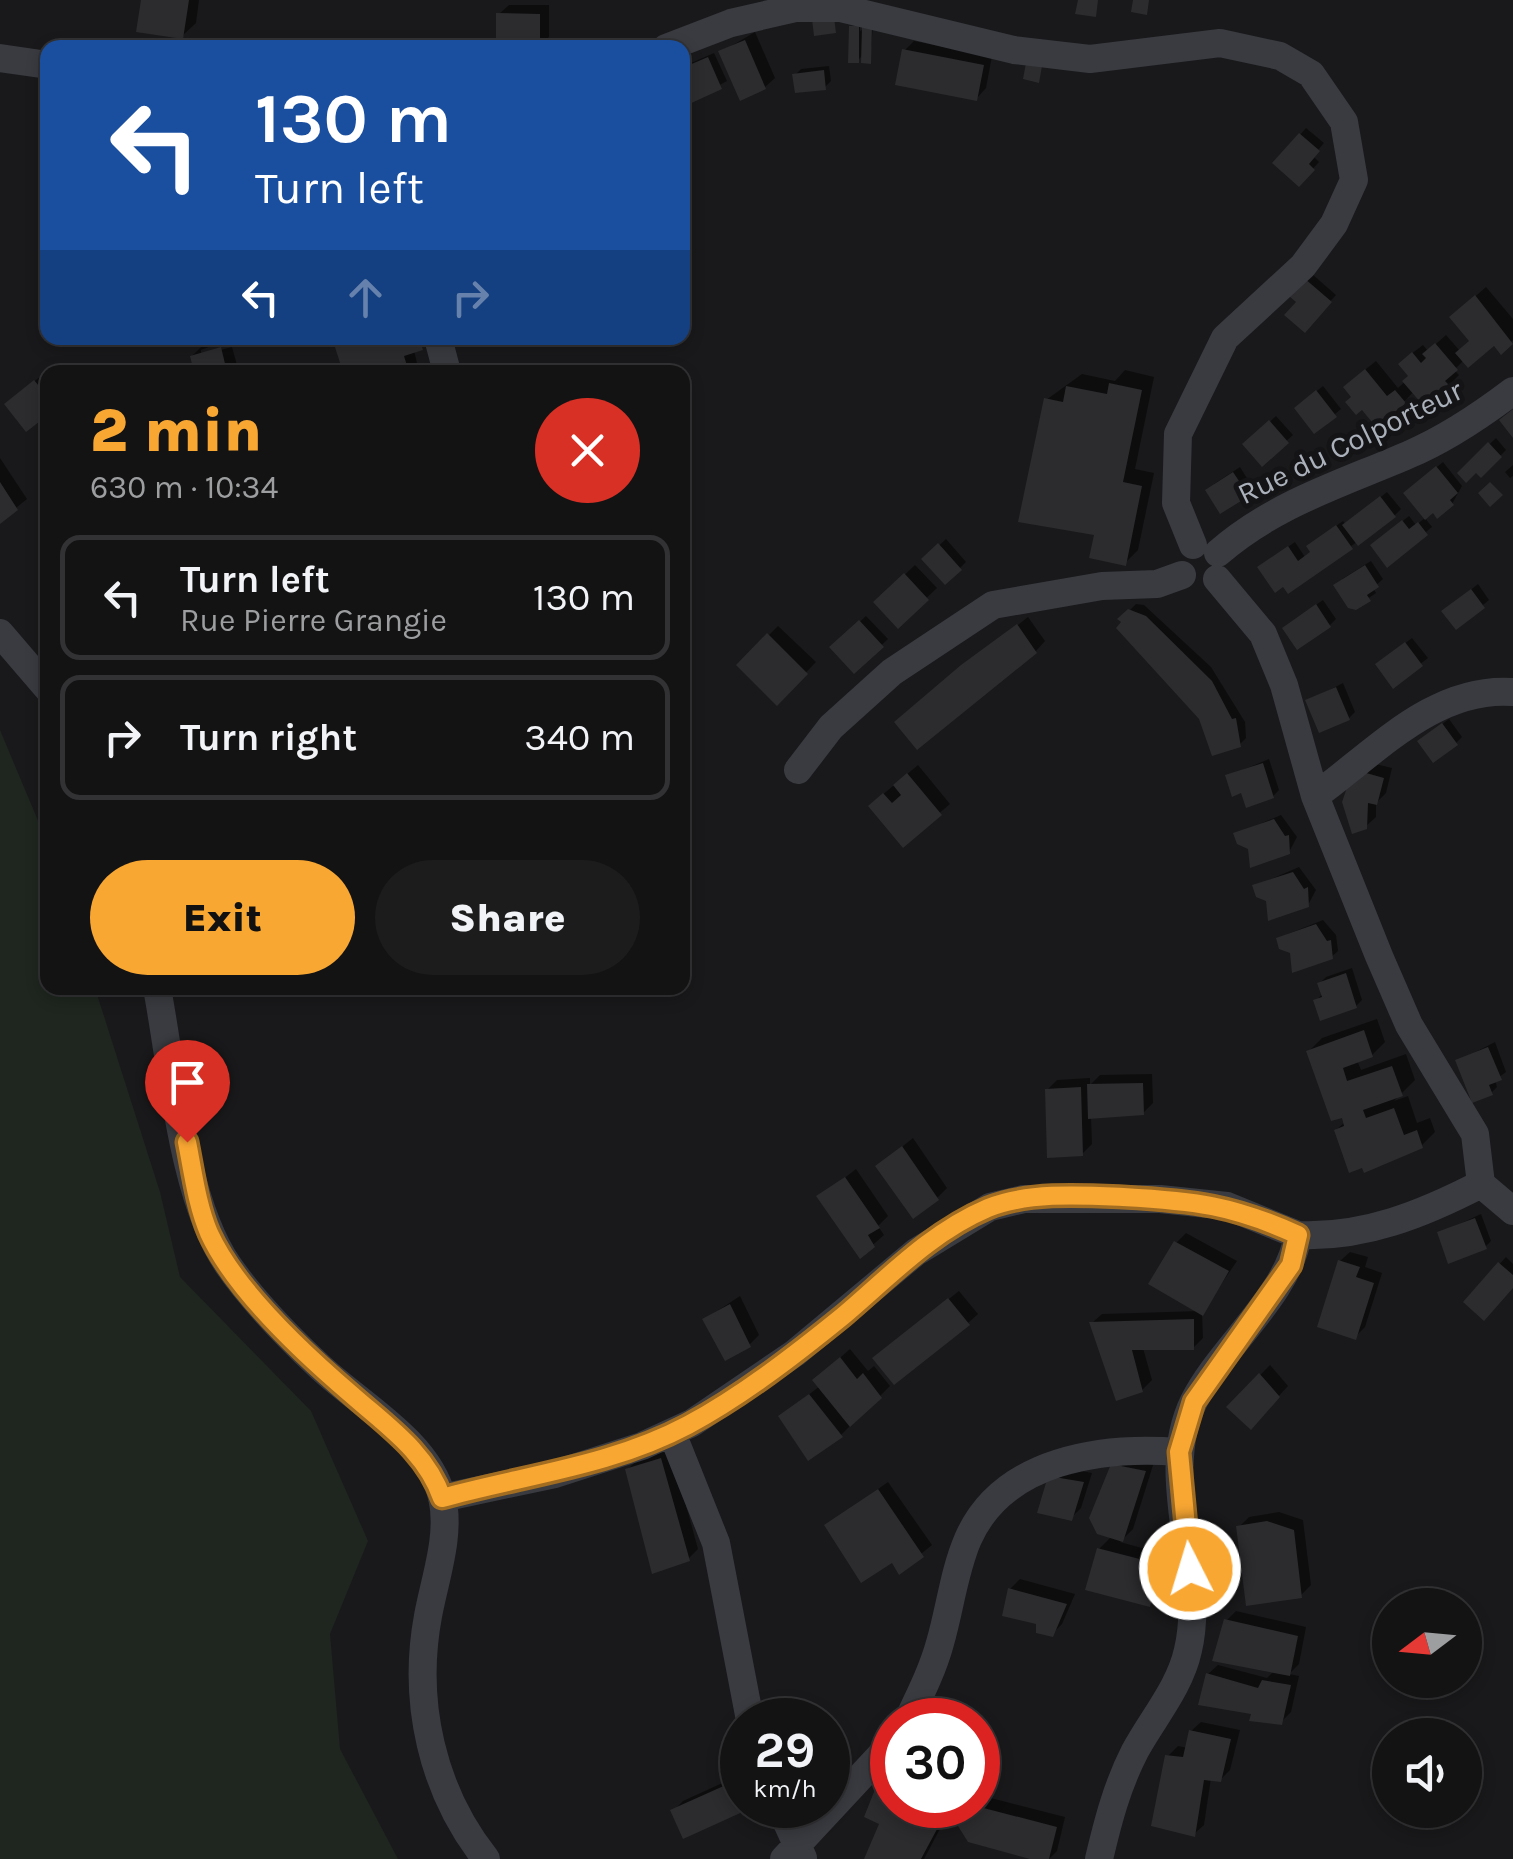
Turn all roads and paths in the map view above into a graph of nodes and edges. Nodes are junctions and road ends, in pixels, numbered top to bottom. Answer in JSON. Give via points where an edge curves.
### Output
{"nodes":[{"id":1,"x":687,"y":40,"type":"edge"},
{"id":2,"x":0,"y":58,"type":"edge"},
{"id":3,"x":40,"y":64,"type":"edge"},
{"id":4,"x":1513,"y":392,"type":"edge"},
{"id":5,"x":1209,"y":559,"type":"junction"},
{"id":6,"x":0,"y":633,"type":"edge"},
{"id":7,"x":40,"y":674,"type":"edge"},
{"id":8,"x":1513,"y":692,"type":"edge"},
{"id":9,"x":798,"y":770,"type":"dead end"},
{"id":10,"x":1315,"y":796,"type":"junction"},
{"id":11,"x":158,"y":995,"type":"edge"},
{"id":12,"x":1481,"y":1184,"type":"junction"},
{"id":13,"x":1513,"y":1211,"type":"edge"},
{"id":14,"x":1298,"y":1235,"type":"junction"},
{"id":15,"x":672,"y":1433,"type":"junction"},
{"id":16,"x":1179,"y":1452,"type":"junction"},
{"id":17,"x":442,"y":1498,"type":"junction"},
{"id":18,"x":746,"y":1698,"type":"edge"},
{"id":19,"x":917,"y":1698,"type":"edge"},
{"id":20,"x":870,"y":1769,"type":"edge"},
{"id":21,"x":786,"y":1828,"type":"edge"},
{"id":22,"x":795,"y":1855,"type":"edge"},
{"id":23,"x":486,"y":1859,"type":"edge"},
{"id":24,"x":1099,"y":1859,"type":"edge"}],
"edges":[{"from":1,"to":5,"type":"street","via":[[796,8],[840,8],[1014,50],[1090,59],[1220,43],[1280,56],[1311,74],[1344,122],[1354,180],[1334,224],[1302,266],[1225,338],[1178,434],[1176,504]]},
{"from":2,"to":3,"type":"street"},
{"from":4,"to":5,"type":"street","name":"Rue du Colporteur","via":[[1457,431],[1294,502]]},
{"from":5,"to":9,"type":"street","via":[[1198,586],[1182,575],[993,605],[892,672],[830,727]]},
{"from":5,"to":10,"type":"street","via":[[1263,634]]},
{"from":6,"to":7,"type":"street"},
{"from":8,"to":10,"type":"street","via":[[1484,690],[1449,701]]},
{"from":10,"to":12,"type":"street","via":[[1409,1025],[1475,1134]]},
{"from":11,"to":17,"type":"street","via":[[209,1232],[229,1266],[318,1365],[418,1453]]},
{"from":12,"to":13,"type":"street"},
{"from":12,"to":14,"type":"street","via":[[1404,1220],[1330,1236]]},
{"from":14,"to":15,"type":"street","via":[[1227,1206],[1160,1199],[1041,1198],[990,1207],[916,1252],[795,1354]]},
{"from":14,"to":16,"type":"street","via":[[1291,1265],[1194,1402]]},
{"from":15,"to":17,"type":"street","via":[[555,1474]]},
{"from":15,"to":18,"type":"street","via":[[716,1543]]},
{"from":16,"to":19,"type":"street","via":[[1076,1454],[1029,1476],[986,1509],[968,1540]]},
{"from":16,"to":24,"type":"street","via":[[1192,1596],[1188,1649],[1177,1682],[1118,1786]]},
{"from":17,"to":23,"type":"street","via":[[445,1524],[424,1648],[425,1710],[439,1775]]},
{"from":20,"to":22,"type":"street"},
{"from":21,"to":22,"type":"street"}]}
